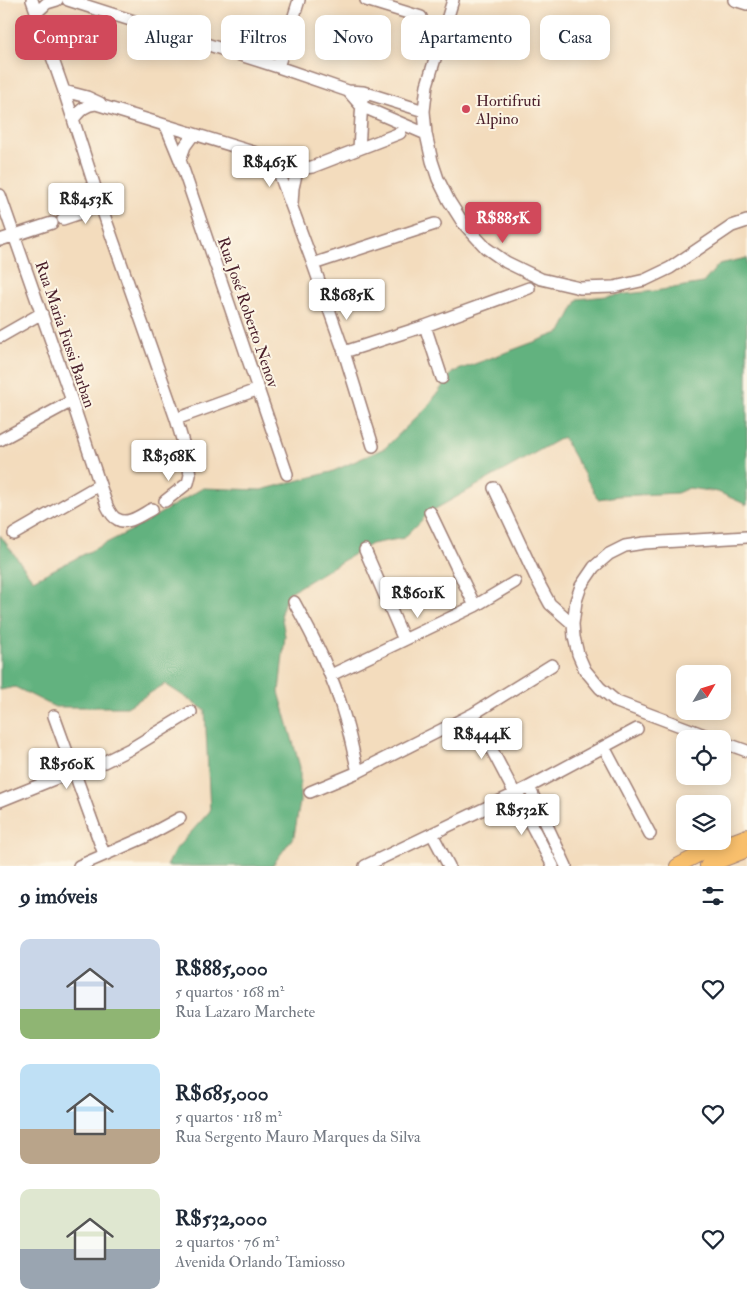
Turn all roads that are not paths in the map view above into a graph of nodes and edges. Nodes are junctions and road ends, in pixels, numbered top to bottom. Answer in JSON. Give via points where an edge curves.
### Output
{"nodes":[{"id":1,"x":32,"y":0,"type":"edge"},
{"id":2,"x":57,"y":0,"type":"edge"},
{"id":3,"x":68,"y":0,"type":"edge"},
{"id":4,"x":299,"y":0,"type":"edge"},
{"id":5,"x":366,"y":0,"type":"edge"},
{"id":6,"x":453,"y":0,"type":"edge"},
{"id":7,"x":734,"y":0,"type":"edge"},
{"id":8,"x":747,"y":4,"type":"edge"},
{"id":9,"x":36,"y":14,"type":"junction"},
{"id":10,"x":415,"y":15,"type":"edge"},
{"id":11,"x":278,"y":67,"type":"junction"},
{"id":12,"x":64,"y":91,"type":"junction"},
{"id":13,"x":348,"y":91,"type":"junction"},
{"id":14,"x":364,"y":92,"type":"junction"},
{"id":15,"x":361,"y":106,"type":"junction"},
{"id":16,"x":110,"y":108,"type":"junction"},
{"id":17,"x":424,"y":111,"type":"junction"},
{"id":18,"x":73,"y":119,"type":"junction"},
{"id":19,"x":166,"y":126,"type":"junction"},
{"id":20,"x":400,"y":133,"type":"dead end"},
{"id":21,"x":426,"y":134,"type":"junction"},
{"id":22,"x":193,"y":135,"type":"junction"},
{"id":23,"x":359,"y":149,"type":"junction"},
{"id":24,"x":274,"y":159,"type":"junction"},
{"id":25,"x":180,"y":160,"type":"junction"},
{"id":26,"x":298,"y":166,"type":"junction"},
{"id":27,"x":0,"y":195,"type":"edge"},
{"id":28,"x":292,"y":205,"type":"junction"},
{"id":29,"x":101,"y":206,"type":"junction"},
{"id":30,"x":747,"y":221,"type":"edge"},
{"id":31,"x":435,"y":224,"type":"dead end"},
{"id":32,"x":14,"y":236,"type":"junction"},
{"id":33,"x":0,"y":240,"type":"edge"},
{"id":34,"x":313,"y":264,"type":"junction"},
{"id":35,"x":529,"y":288,"type":"dead end"},
{"id":36,"x":42,"y":313,"type":"junction"},
{"id":37,"x":425,"y":326,"type":"junction"},
{"id":38,"x":0,"y":337,"type":"edge"},
{"id":39,"x":344,"y":352,"type":"junction"},
{"id":40,"x":442,"y":378,"type":"dead end"},
{"id":41,"x":259,"y":389,"type":"junction"},
{"id":42,"x":72,"y":401,"type":"junction"},
{"id":43,"x":176,"y":419,"type":"junction"},
{"id":44,"x":0,"y":440,"type":"edge"},
{"id":45,"x":373,"y":446,"type":"dead end"},
{"id":46,"x":288,"y":474,"type":"dead end"},
{"id":47,"x":99,"y":485,"type":"junction"},
{"id":48,"x":494,"y":488,"type":"dead end"},
{"id":49,"x":165,"y":501,"type":"dead end"},
{"id":50,"x":152,"y":509,"type":"dead end"},
{"id":51,"x":430,"y":512,"type":"dead end"},
{"id":52,"x":14,"y":534,"type":"dead end"},
{"id":53,"x":747,"y":537,"type":"edge"},
{"id":54,"x":365,"y":550,"type":"dead end"},
{"id":55,"x":515,"y":582,"type":"dead end"},
{"id":56,"x":294,"y":602,"type":"dead end"},
{"id":57,"x":475,"y":606,"type":"junction"},
{"id":58,"x":573,"y":624,"type":"junction"},
{"id":59,"x":404,"y":640,"type":"junction"},
{"id":60,"x":552,"y":665,"type":"dead end"},
{"id":61,"x":330,"y":675,"type":"junction"},
{"id":62,"x":191,"y":712,"type":"dead end"},
{"id":63,"x":474,"y":714,"type":"junction"},
{"id":64,"x":54,"y":716,"type":"dead end"},
{"id":65,"x":637,"y":729,"type":"dead end"},
{"id":66,"x":691,"y":730,"type":"edge"},
{"id":67,"x":731,"y":745,"type":"edge"},
{"id":68,"x":604,"y":747,"type":"junction"},
{"id":69,"x":747,"y":751,"type":"edge"},
{"id":70,"x":74,"y":771,"type":"junction"},
{"id":71,"x":358,"y":772,"type":"junction"},
{"id":72,"x":529,"y":787,"type":"junction"},
{"id":73,"x":310,"y":792,"type":"dead end"},
{"id":74,"x":514,"y":794,"type":"junction"},
{"id":75,"x":0,"y":801,"type":"edge"},
{"id":76,"x":180,"y":818,"type":"dead end"},
{"id":77,"x":432,"y":834,"type":"junction"},
{"id":78,"x":650,"y":834,"type":"dead end"},
{"id":79,"x":747,"y":836,"type":"edge"},
{"id":80,"x":747,"y":850,"type":"edge"},
{"id":81,"x":104,"y":854,"type":"junction"},
{"id":82,"x":79,"y":866,"type":"edge"},
{"id":83,"x":365,"y":866,"type":"edge"},
{"id":84,"x":449,"y":866,"type":"edge"},
{"id":85,"x":553,"y":866,"type":"edge"},
{"id":86,"x":566,"y":866,"type":"edge"},
{"id":87,"x":677,"y":866,"type":"edge"},
{"id":88,"x":707,"y":866,"type":"edge"}],
"edges":[{"from":1,"to":9,"type":"street"},
{"from":2,"to":9,"type":"street","via":[[47,3]]},
{"from":3,"to":11,"type":"street"},
{"from":4,"to":11,"type":"street"},
{"from":5,"to":10,"type":"street"},
{"from":6,"to":17,"type":"street","via":[[426,86]]},
{"from":7,"to":8,"type":"street"},
{"from":9,"to":12,"type":"street"},
{"from":11,"to":13,"type":"street"},
{"from":12,"to":16,"type":"street"},
{"from":12,"to":18,"type":"street"},
{"from":13,"to":14,"type":"street"},
{"from":13,"to":15,"type":"street"},
{"from":14,"to":15,"type":"street"},
{"from":14,"to":17,"type":"street"},
{"from":15,"to":21,"type":"street"},
{"from":15,"to":23,"type":"street"},
{"from":16,"to":18,"type":"street","via":[[89,105]]},
{"from":16,"to":19,"type":"street"},
{"from":17,"to":21,"type":"street"},
{"from":18,"to":29,"type":"street"},
{"from":19,"to":22,"type":"street"},
{"from":19,"to":25,"type":"street","name":"Rua José Roberto Nenov"},
{"from":20,"to":23,"type":"street"},
{"from":21,"to":30,"type":"street","via":[[438,179],[463,223],[486,248],[541,279],[580,288],[614,287],[645,280],[670,268],[732,226]]},
{"from":22,"to":24,"type":"street"},
{"from":22,"to":25,"type":"street"},
{"from":23,"to":26,"type":"street","via":[[312,167]]},
{"from":24,"to":26,"type":"street"},
{"from":24,"to":28,"type":"street"},
{"from":25,"to":41,"type":"street","name":"Rua José Roberto Nenov"},
{"from":26,"to":28,"type":"street"},
{"from":27,"to":32,"type":"street","name":"Rua Maria Fussi Barban"},
{"from":28,"to":34,"type":"street"},
{"from":29,"to":32,"type":"street"},
{"from":29,"to":43,"type":"street"},
{"from":31,"to":34,"type":"street"},
{"from":32,"to":33,"type":"street"},
{"from":32,"to":36,"type":"street","name":"Rua Maria Fussi Barban"},
{"from":34,"to":39,"type":"street"},
{"from":35,"to":37,"type":"street"},
{"from":36,"to":38,"type":"street"},
{"from":36,"to":42,"type":"street","name":"Rua Maria Fussi Barban"},
{"from":37,"to":39,"type":"street"},
{"from":37,"to":40,"type":"street"},
{"from":39,"to":45,"type":"street"},
{"from":41,"to":43,"type":"street"},
{"from":41,"to":46,"type":"street","name":"Rua José Roberto Nenov"},
{"from":42,"to":44,"type":"street"},
{"from":42,"to":47,"type":"street","name":"Rua Maria Fussi Barban"},
{"from":43,"to":49,"type":"street","via":[[190,475],[188,483]]},
{"from":47,"to":50,"type":"street","name":"Rua Maria Fussi Barban","via":[[116,519],[131,520]]},
{"from":47,"to":52,"type":"street"},
{"from":48,"to":58,"type":"street","via":[[550,604]]},
{"from":51,"to":57,"type":"street"},
{"from":53,"to":58,"type":"street","via":[[644,543],[625,546],[609,554],[587,575],[581,586]]},
{"from":54,"to":59,"type":"street"},
{"from":55,"to":57,"type":"street"},
{"from":56,"to":61,"type":"street"},
{"from":57,"to":59,"type":"street"},
{"from":58,"to":66,"type":"street","via":[[578,654],[585,670],[600,688],[617,702]]},
{"from":59,"to":61,"type":"street"},
{"from":60,"to":63,"type":"street"},
{"from":61,"to":71,"type":"street","via":[[344,714]]},
{"from":62,"to":70,"type":"street","via":[[132,748],[104,762]]},
{"from":63,"to":71,"type":"street"},
{"from":63,"to":74,"type":"street"},
{"from":64,"to":70,"type":"street"},
{"from":65,"to":68,"type":"street"},
{"from":67,"to":69,"type":"street"},
{"from":68,"to":72,"type":"street"},
{"from":68,"to":78,"type":"street"},
{"from":70,"to":75,"type":"street"},
{"from":70,"to":81,"type":"street"},
{"from":71,"to":73,"type":"street"},
{"from":72,"to":74,"type":"street"},
{"from":72,"to":86,"type":"street"},
{"from":74,"to":77,"type":"street"},
{"from":74,"to":85,"type":"street"},
{"from":76,"to":81,"type":"street"},
{"from":77,"to":83,"type":"street"},
{"from":77,"to":84,"type":"street"},
{"from":79,"to":87,"type":"main road"},
{"from":80,"to":88,"type":"main road"},
{"from":81,"to":82,"type":"street"}]}
